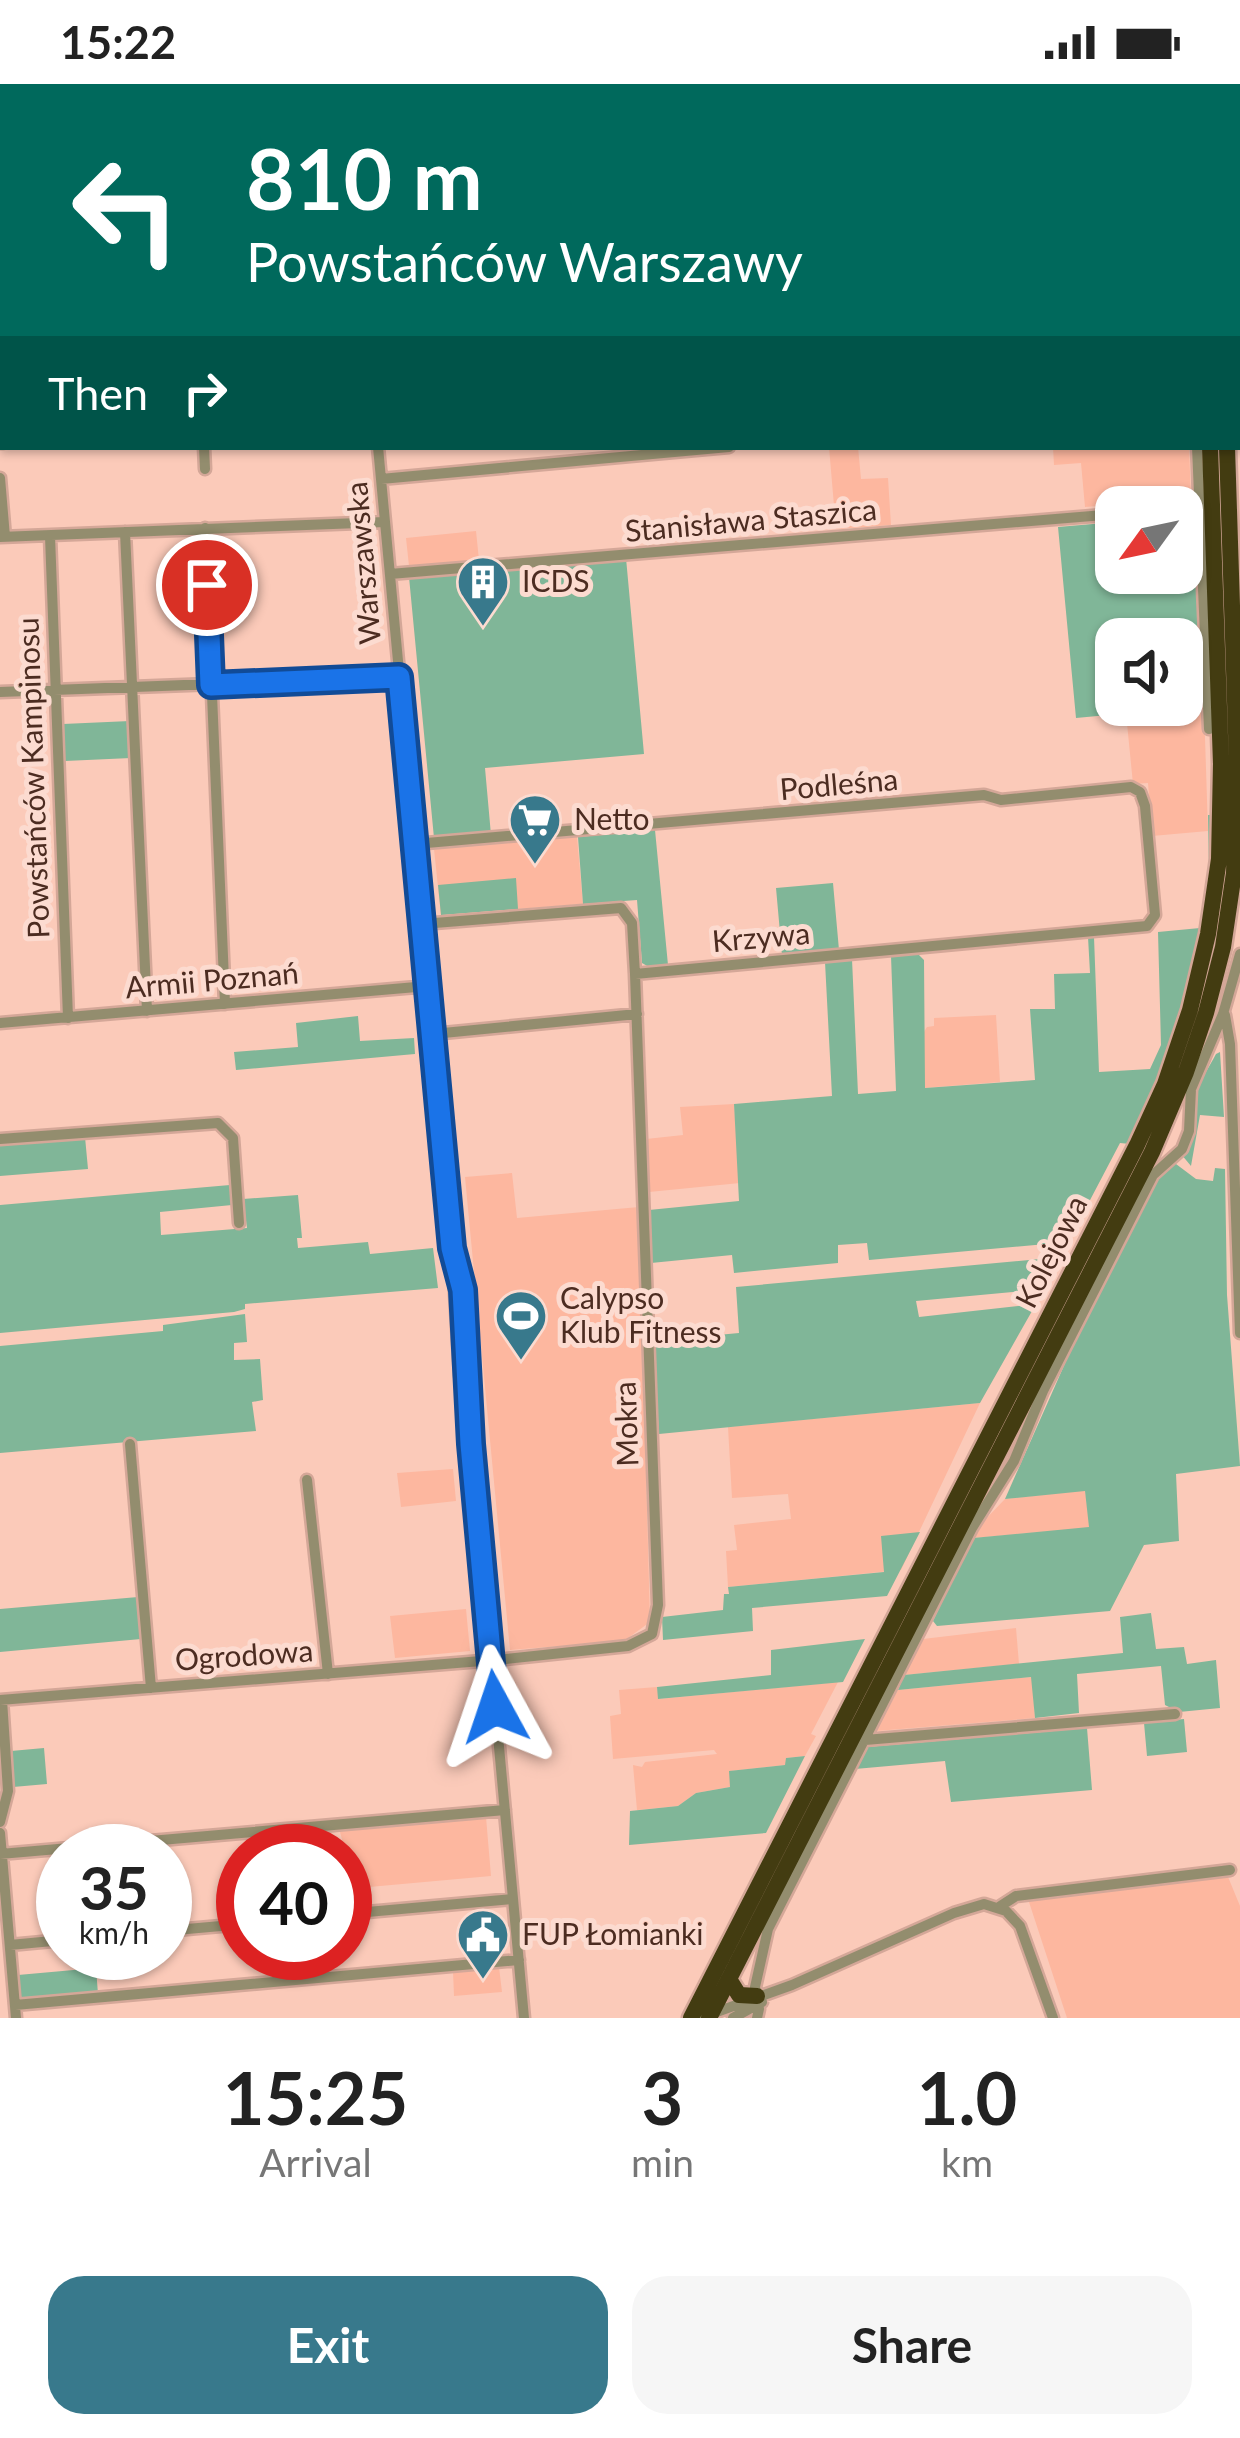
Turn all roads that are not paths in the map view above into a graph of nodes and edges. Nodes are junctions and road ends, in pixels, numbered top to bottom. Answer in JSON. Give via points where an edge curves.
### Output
{"nodes":[{"id":1,"x":204,"y":450,"type":"edge"},
{"id":2,"x":378,"y":450,"type":"edge"},
{"id":3,"x":696,"y":450,"type":"edge"},
{"id":4,"x":1197,"y":450,"type":"edge"},
{"id":5,"x":1210,"y":450,"type":"edge"},
{"id":6,"x":1226,"y":450,"type":"edge"},
{"id":7,"x":205,"y":469,"type":"dead end"},
{"id":8,"x":0,"y":478,"type":"edge"},
{"id":9,"x":381,"y":479,"type":"junction"},
{"id":10,"x":1198,"y":486,"type":"edge"},
{"id":11,"x":1095,"y":516,"type":"edge"},
{"id":12,"x":386,"y":522,"type":"junction"},
{"id":13,"x":205,"y":528,"type":"junction"},
{"id":14,"x":125,"y":532,"type":"junction"},
{"id":15,"x":50,"y":536,"type":"junction"},
{"id":16,"x":3,"y":537,"type":"edge"},
{"id":17,"x":390,"y":574,"type":"junction"},
{"id":18,"x":1203,"y":594,"type":"edge"},
{"id":19,"x":399,"y":677,"type":"junction"},
{"id":20,"x":211,"y":685,"type":"junction"},
{"id":21,"x":133,"y":688,"type":"junction"},
{"id":22,"x":55,"y":690,"type":"junction"},
{"id":23,"x":0,"y":692,"type":"edge"},
{"id":24,"x":1209,"y":729,"type":"joint"},
{"id":25,"x":1221,"y":764,"type":"junction"},
{"id":26,"x":415,"y":844,"type":"junction"},
{"id":27,"x":1156,"y":915,"type":"joint"},
{"id":28,"x":422,"y":924,"type":"junction"},
{"id":29,"x":1240,"y":954,"type":"edge"},
{"id":30,"x":635,"y":974,"type":"junction"},
{"id":31,"x":428,"y":986,"type":"junction"},
{"id":32,"x":225,"y":1004,"type":"junction"},
{"id":33,"x":147,"y":1011,"type":"junction"},
{"id":34,"x":1224,"y":1012,"type":"junction"},
{"id":35,"x":637,"y":1013,"type":"junction"},
{"id":36,"x":68,"y":1018,"type":"junction"},
{"id":37,"x":0,"y":1023,"type":"edge"},
{"id":38,"x":433,"y":1034,"type":"junction"},
{"id":39,"x":1190,"y":1094,"type":"joint"},
{"id":40,"x":0,"y":1139,"type":"edge"},
{"id":41,"x":1148,"y":1173,"type":"junction"},
{"id":42,"x":239,"y":1223,"type":"dead end"},
{"id":43,"x":1240,"y":1333,"type":"edge"},
{"id":44,"x":130,"y":1444,"type":"dead end"},
{"id":45,"x":307,"y":1480,"type":"dead end"},
{"id":46,"x":491,"y":1660,"type":"junction"},
{"id":47,"x":328,"y":1674,"type":"junction"},
{"id":48,"x":151,"y":1688,"type":"junction"},
{"id":49,"x":1,"y":1700,"type":"edge"},
{"id":50,"x":1175,"y":1714,"type":"dead end"},
{"id":51,"x":865,"y":1740,"type":"junction"},
{"id":52,"x":505,"y":1810,"type":"junction"},
{"id":53,"x":0,"y":1822,"type":"edge"},
{"id":54,"x":0,"y":1833,"type":"edge"},
{"id":55,"x":0,"y":1854,"type":"edge"},
{"id":56,"x":1230,"y":1870,"type":"dead end"},
{"id":57,"x":513,"y":1899,"type":"junction"},
{"id":58,"x":999,"y":1907,"type":"junction"},
{"id":59,"x":372,"y":1912,"type":"edge"},
{"id":60,"x":36,"y":1943,"type":"edge"},
{"id":61,"x":10,"y":1946,"type":"junction"},
{"id":62,"x":519,"y":1960,"type":"junction"},
{"id":63,"x":729,"y":1979,"type":"junction"},
{"id":64,"x":758,"y":2000,"type":"junction"},
{"id":65,"x":16,"y":2011,"type":"edge"},
{"id":66,"x":707,"y":2017,"type":"edge"},
{"id":67,"x":524,"y":2018,"type":"edge"},
{"id":68,"x":691,"y":2018,"type":"edge"},
{"id":69,"x":733,"y":2018,"type":"edge"},
{"id":70,"x":757,"y":2018,"type":"edge"},
{"id":71,"x":1053,"y":2018,"type":"edge"}],
"edges":[{"from":1,"to":7,"type":"street"},
{"from":2,"to":9,"type":"street","name":"Warszawska"},
{"from":3,"to":9,"type":"street"},
{"from":4,"to":10,"type":"street"},
{"from":5,"to":25,"type":"highway","name":"Kolejowa"},
{"from":6,"to":41,"type":"highway","name":"Kolejowa","via":[[1234,873],[1200,1035]]},
{"from":8,"to":16,"type":"street"},
{"from":9,"to":12,"type":"street","name":"Warszawska"},
{"from":11,"to":17,"type":"street","name":"Stanisława Staszica"},
{"from":12,"to":13,"type":"street"},
{"from":12,"to":17,"type":"street","name":"Warszawska"},
{"from":13,"to":14,"type":"street"},
{"from":13,"to":20,"type":"street"},
{"from":14,"to":15,"type":"street"},
{"from":14,"to":21,"type":"street"},
{"from":15,"to":16,"type":"street"},
{"from":15,"to":22,"type":"street","name":"Powstańców Kampinosu"},
{"from":17,"to":19,"type":"street","name":"Warszawska"},
{"from":18,"to":24,"type":"street"},
{"from":19,"to":20,"type":"street"},
{"from":19,"to":26,"type":"street","name":"Warszawska"},
{"from":20,"to":21,"type":"street"},
{"from":20,"to":32,"type":"street"},
{"from":21,"to":22,"type":"street"},
{"from":21,"to":33,"type":"street"},
{"from":22,"to":23,"type":"street"},
{"from":22,"to":36,"type":"street","name":"Powstańców Kampinosu"},
{"from":24,"to":25,"type":"highway"},
{"from":25,"to":68,"type":"highway","name":"Kolejowa","via":[[1208,934],[1165,1084]]},
{"from":26,"to":27,"type":"street","name":"Podleśna","via":[[1131,787],[1145,806]]},
{"from":26,"to":28,"type":"street","name":"Warszawska"},
{"from":27,"to":30,"type":"street","name":"Krzywa","via":[[1148,926]]},
{"from":28,"to":30,"type":"street","via":[[621,908],[632,923]]},
{"from":28,"to":31,"type":"street","name":"Warszawska"},
{"from":29,"to":34,"type":"street"},
{"from":30,"to":35,"type":"street","name":"Mokra"},
{"from":31,"to":32,"type":"street","name":"Armii Poznań"},
{"from":31,"to":38,"type":"street","name":"Warszawska"},
{"from":32,"to":33,"type":"street","name":"Armii Poznań"},
{"from":33,"to":36,"type":"street","name":"Armii Poznań"},
{"from":34,"to":39,"type":"street"},
{"from":34,"to":43,"type":"street"},
{"from":35,"to":38,"type":"street"},
{"from":35,"to":46,"type":"street","name":"Mokra","via":[[654,1630],[628,1646]]},
{"from":36,"to":37,"type":"street","name":"Armii Poznań"},
{"from":38,"to":46,"type":"street","name":"Warszawska","via":[[452,1248],[463,1290]]},
{"from":39,"to":41,"type":"highway"},
{"from":40,"to":42,"type":"street","via":[[213,1121],[231,1134]]},
{"from":41,"to":51,"type":"street","via":[[1014,1461]]},
{"from":41,"to":63,"type":"highway","name":"Kolejowa"},
{"from":44,"to":48,"type":"street"},
{"from":45,"to":47,"type":"street"},
{"from":46,"to":47,"type":"street","name":"Ogrodowa"},
{"from":46,"to":52,"type":"street","name":"Warszawska"},
{"from":47,"to":48,"type":"street","name":"Ogrodowa"},
{"from":48,"to":49,"type":"street","name":"Ogrodowa"},
{"from":49,"to":53,"type":"street","via":[[8,1790]]},
{"from":50,"to":51,"type":"street"},
{"from":51,"to":64,"type":"street","via":[[768,1929]]},
{"from":52,"to":55,"type":"street"},
{"from":52,"to":57,"type":"street","name":"Warszawska"},
{"from":54,"to":55,"type":"street"},
{"from":55,"to":61,"type":"street"},
{"from":56,"to":58,"type":"street","via":[[1016,1896]]},
{"from":57,"to":59,"type":"street"},
{"from":57,"to":62,"type":"street","name":"Warszawska"},
{"from":58,"to":64,"type":"street","via":[[954,1913]]},
{"from":58,"to":71,"type":"street","via":[[1024,1934]]},
{"from":60,"to":61,"type":"street"},
{"from":61,"to":65,"type":"street"},
{"from":62,"to":65,"type":"street"},
{"from":62,"to":67,"type":"street","name":"Warszawska"},
{"from":63,"to":64,"type":"highway","via":[[739,1995]]},
{"from":63,"to":66,"type":"highway","name":"Kolejowa"},
{"from":64,"to":66,"type":"street"},
{"from":64,"to":69,"type":"street"},
{"from":64,"to":70,"type":"street"}]}
